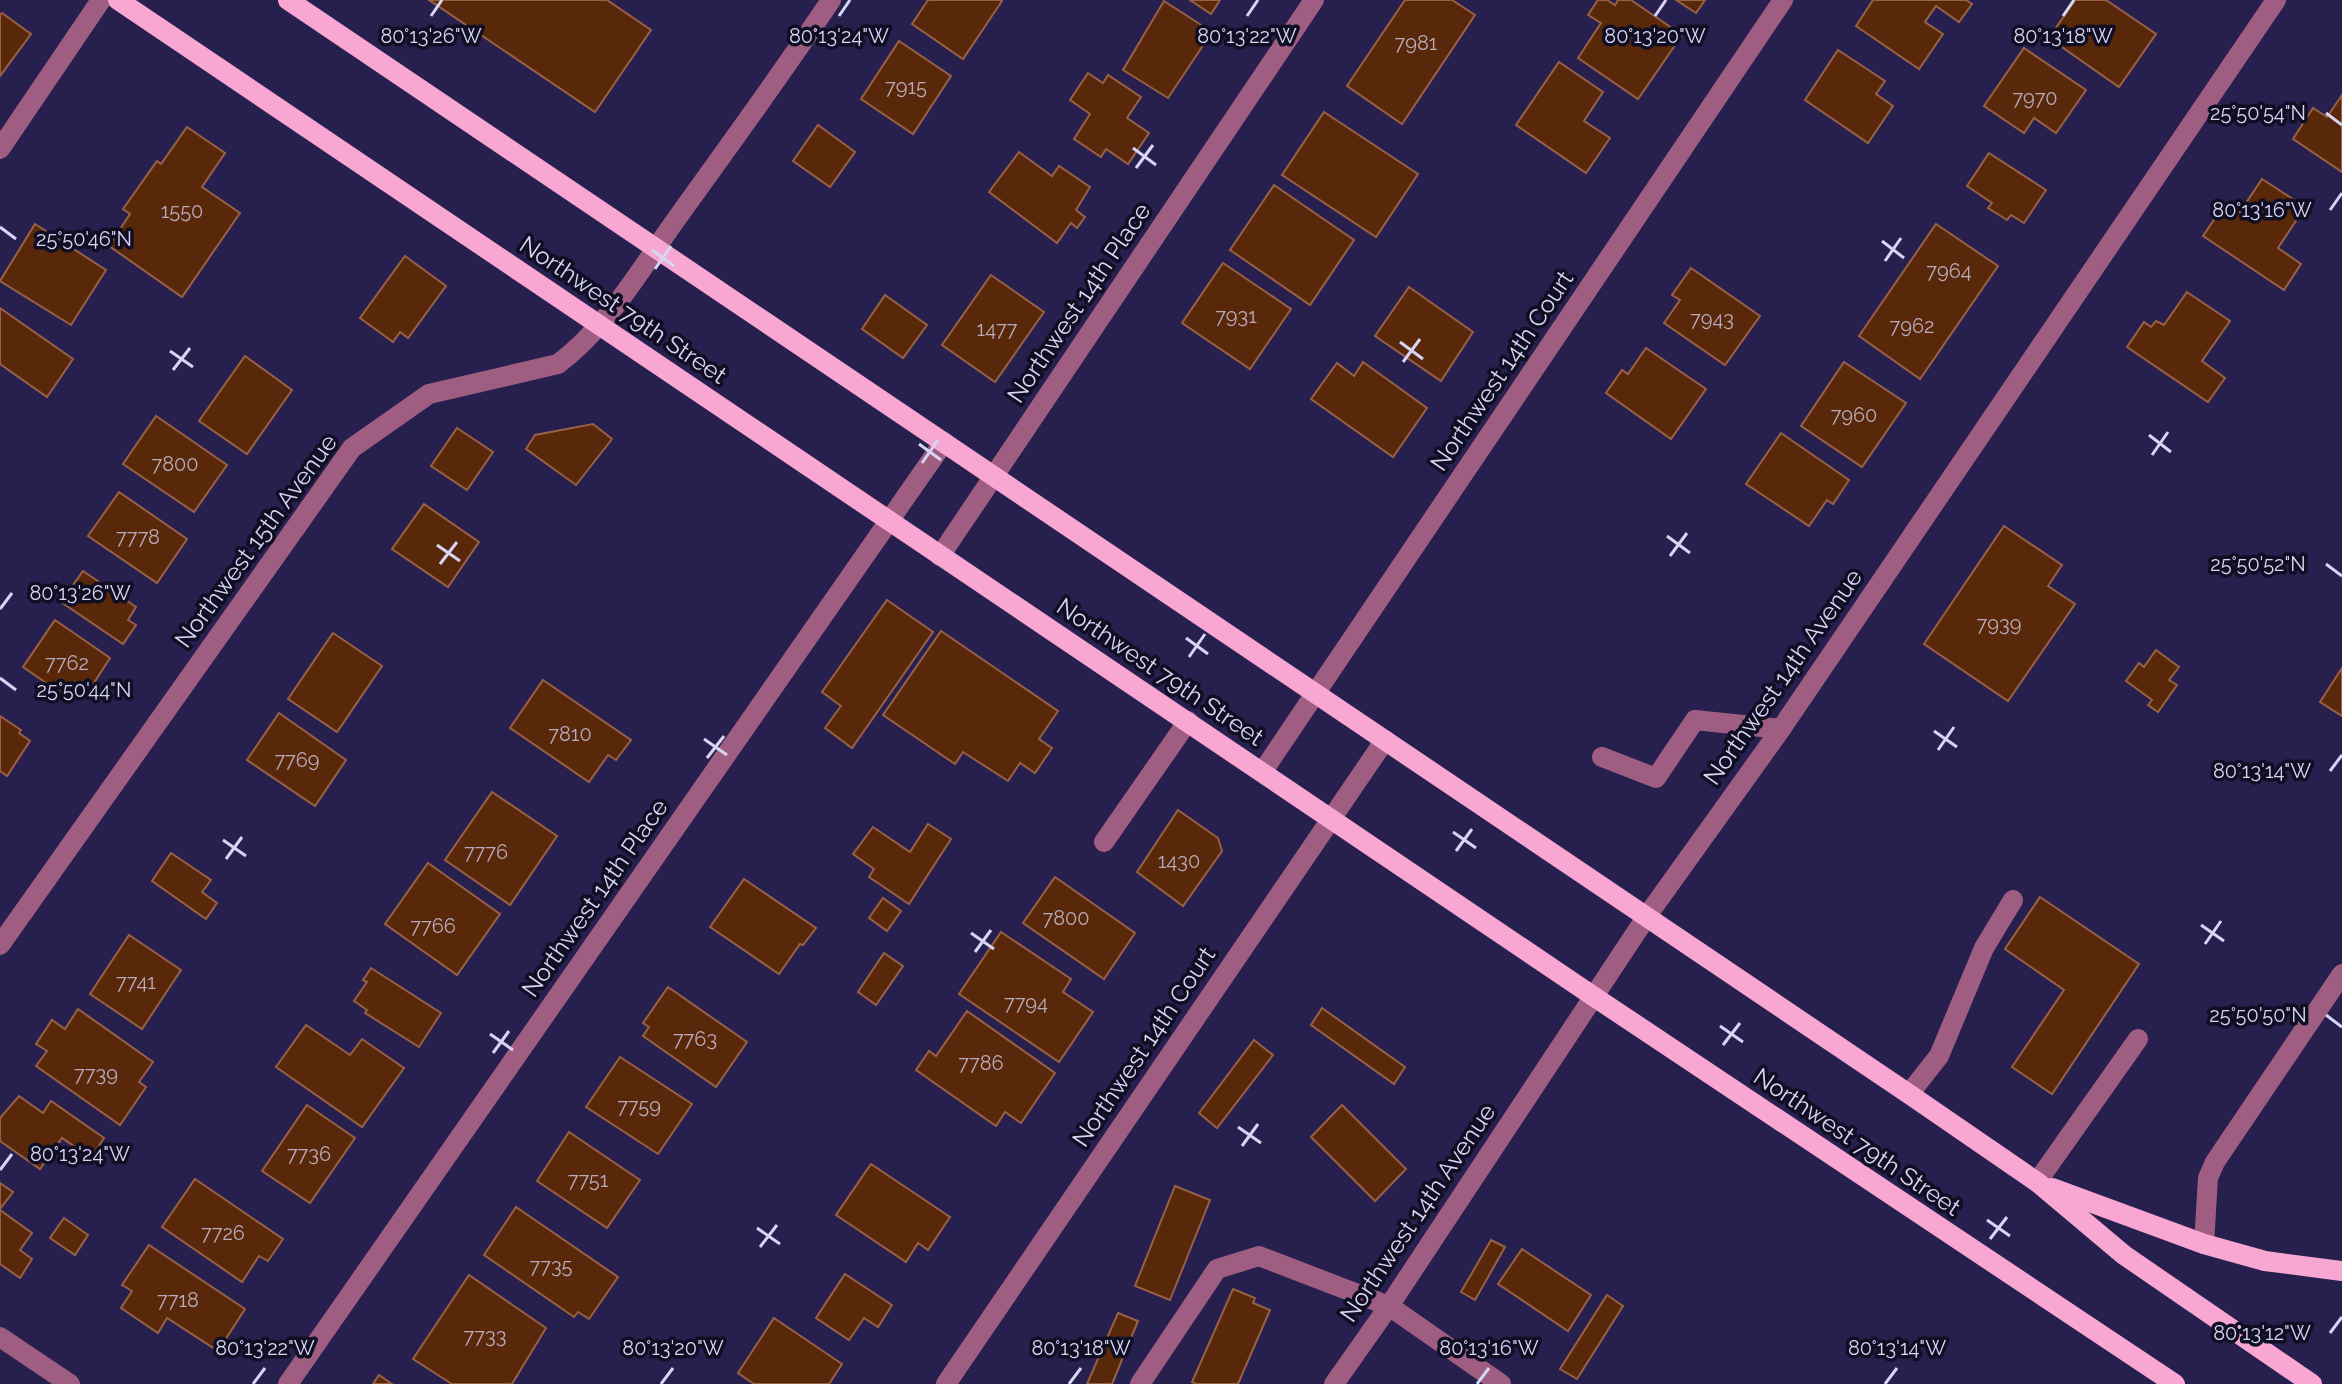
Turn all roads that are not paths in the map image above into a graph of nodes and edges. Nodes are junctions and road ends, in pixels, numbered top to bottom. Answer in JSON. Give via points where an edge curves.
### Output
{"nodes":[{"id":1,"x":101,"y":0,"type":"edge"},
{"id":2,"x":118,"y":0,"type":"edge"},
{"id":3,"x":288,"y":0,"type":"edge"},
{"id":4,"x":831,"y":0,"type":"edge"},
{"id":5,"x":1314,"y":0,"type":"edge"},
{"id":6,"x":1783,"y":0,"type":"edge"},
{"id":7,"x":2276,"y":0,"type":"edge"},
{"id":8,"x":0,"y":149,"type":"edge"},
{"id":9,"x":657,"y":248,"type":"junction"},
{"id":10,"x":599,"y":325,"type":"junction"},
{"id":11,"x":944,"y":442,"type":"junction"},
{"id":12,"x":994,"y":476,"type":"junction"},
{"id":13,"x":889,"y":521,"type":"junction"},
{"id":14,"x":940,"y":556,"type":"junction"},
{"id":15,"x":1316,"y":693,"type":"junction"},
{"id":16,"x":1188,"y":721,"type":"junction"},
{"id":17,"x":1781,"y":729,"type":"junction"},
{"id":18,"x":1385,"y":740,"type":"junction"},
{"id":19,"x":1602,"y":757,"type":"dead end"},
{"id":20,"x":1263,"y":771,"type":"junction"},
{"id":21,"x":1332,"y":818,"type":"junction"},
{"id":22,"x":1104,"y":842,"type":"dead end"},
{"id":23,"x":2013,"y":900,"type":"dead end"},
{"id":24,"x":1647,"y":916,"type":"junction"},
{"id":25,"x":0,"y":945,"type":"edge"},
{"id":26,"x":2342,"y":974,"type":"edge"},
{"id":27,"x":1593,"y":996,"type":"junction"},
{"id":28,"x":2138,"y":1039,"type":"dead end"},
{"id":29,"x":1909,"y":1094,"type":"junction"},
{"id":30,"x":2037,"y":1182,"type":"junction"},
{"id":31,"x":2204,"y":1244,"type":"junction"},
{"id":32,"x":2342,"y":1271,"type":"edge"},
{"id":33,"x":1389,"y":1306,"type":"junction"},
{"id":34,"x":0,"y":1337,"type":"edge"},
{"id":35,"x":70,"y":1384,"type":"edge"},
{"id":36,"x":288,"y":1384,"type":"edge"},
{"id":37,"x":946,"y":1384,"type":"edge"},
{"id":38,"x":1140,"y":1384,"type":"edge"},
{"id":39,"x":1334,"y":1384,"type":"edge"},
{"id":40,"x":1501,"y":1384,"type":"edge"},
{"id":41,"x":2175,"y":1384,"type":"edge"},
{"id":42,"x":2312,"y":1384,"type":"edge"}],
"edges":[{"from":1,"to":8,"type":"street"},
{"from":2,"to":10,"type":"main road","name":"Northwest 79th Street"},
{"from":3,"to":9,"type":"main road"},
{"from":4,"to":9,"type":"street","name":"Northwest 15th Avenue"},
{"from":5,"to":12,"type":"street","name":"Northwest 14th Place"},
{"from":6,"to":15,"type":"street","name":"Northwest 14th Court"},
{"from":7,"to":17,"type":"street","name":"Northwest 14th Avenue"},
{"from":9,"to":10,"type":"street","name":"Northwest 15th Avenue"},
{"from":9,"to":11,"type":"main road"},
{"from":10,"to":13,"type":"main road","name":"Northwest 79th Street"},
{"from":10,"to":25,"type":"street","name":"Northwest 15th Avenue","via":[[558,364],[429,394],[352,448]]},
{"from":11,"to":12,"type":"main road"},
{"from":11,"to":13,"type":"street","name":"Northwest 14th Place"},
{"from":12,"to":14,"type":"street","name":"Northwest 14th Place"},
{"from":12,"to":15,"type":"main road"},
{"from":13,"to":14,"type":"main road","name":"Northwest 79th Street"},
{"from":13,"to":36,"type":"street","name":"Northwest 14th Place"},
{"from":14,"to":16,"type":"main road","name":"Northwest 79th Street"},
{"from":15,"to":18,"type":"main road"},
{"from":15,"to":20,"type":"street","name":"Northwest 14th Court"},
{"from":16,"to":20,"type":"main road","name":"Northwest 79th Street"},
{"from":16,"to":22,"type":"street"},
{"from":17,"to":19,"type":"street","via":[[1695,720],[1656,778]]},
{"from":17,"to":24,"type":"street","name":"Northwest 14th Avenue"},
{"from":18,"to":21,"type":"street","name":"Northwest 14th Court"},
{"from":18,"to":24,"type":"main road"},
{"from":20,"to":21,"type":"main road","name":"Northwest 79th Street"},
{"from":21,"to":27,"type":"main road","name":"Northwest 79th Street"},
{"from":21,"to":37,"type":"street","name":"Northwest 14th Court"},
{"from":23,"to":29,"type":"street","via":[[1984,948],[1939,1056]]},
{"from":24,"to":27,"type":"street","name":"Northwest 14th Avenue"},
{"from":24,"to":29,"type":"main road"},
{"from":26,"to":31,"type":"street","via":[[2215,1162],[2208,1178]]},
{"from":27,"to":33,"type":"street","name":"Northwest 14th Avenue"},
{"from":27,"to":41,"type":"main road","name":"Northwest 79th Street"},
{"from":28,"to":30,"type":"street"},
{"from":29,"to":30,"type":"main road"},
{"from":30,"to":31,"type":"main road"},
{"from":30,"to":42,"type":"main road","via":[[2124,1255]]},
{"from":31,"to":32,"type":"main road","via":[[2265,1261]]},
{"from":33,"to":38,"type":"street","via":[[1259,1256],[1217,1269]]},
{"from":33,"to":39,"type":"street","name":"Northwest 14th Avenue"},
{"from":33,"to":40,"type":"street"},
{"from":34,"to":35,"type":"street"}]}
